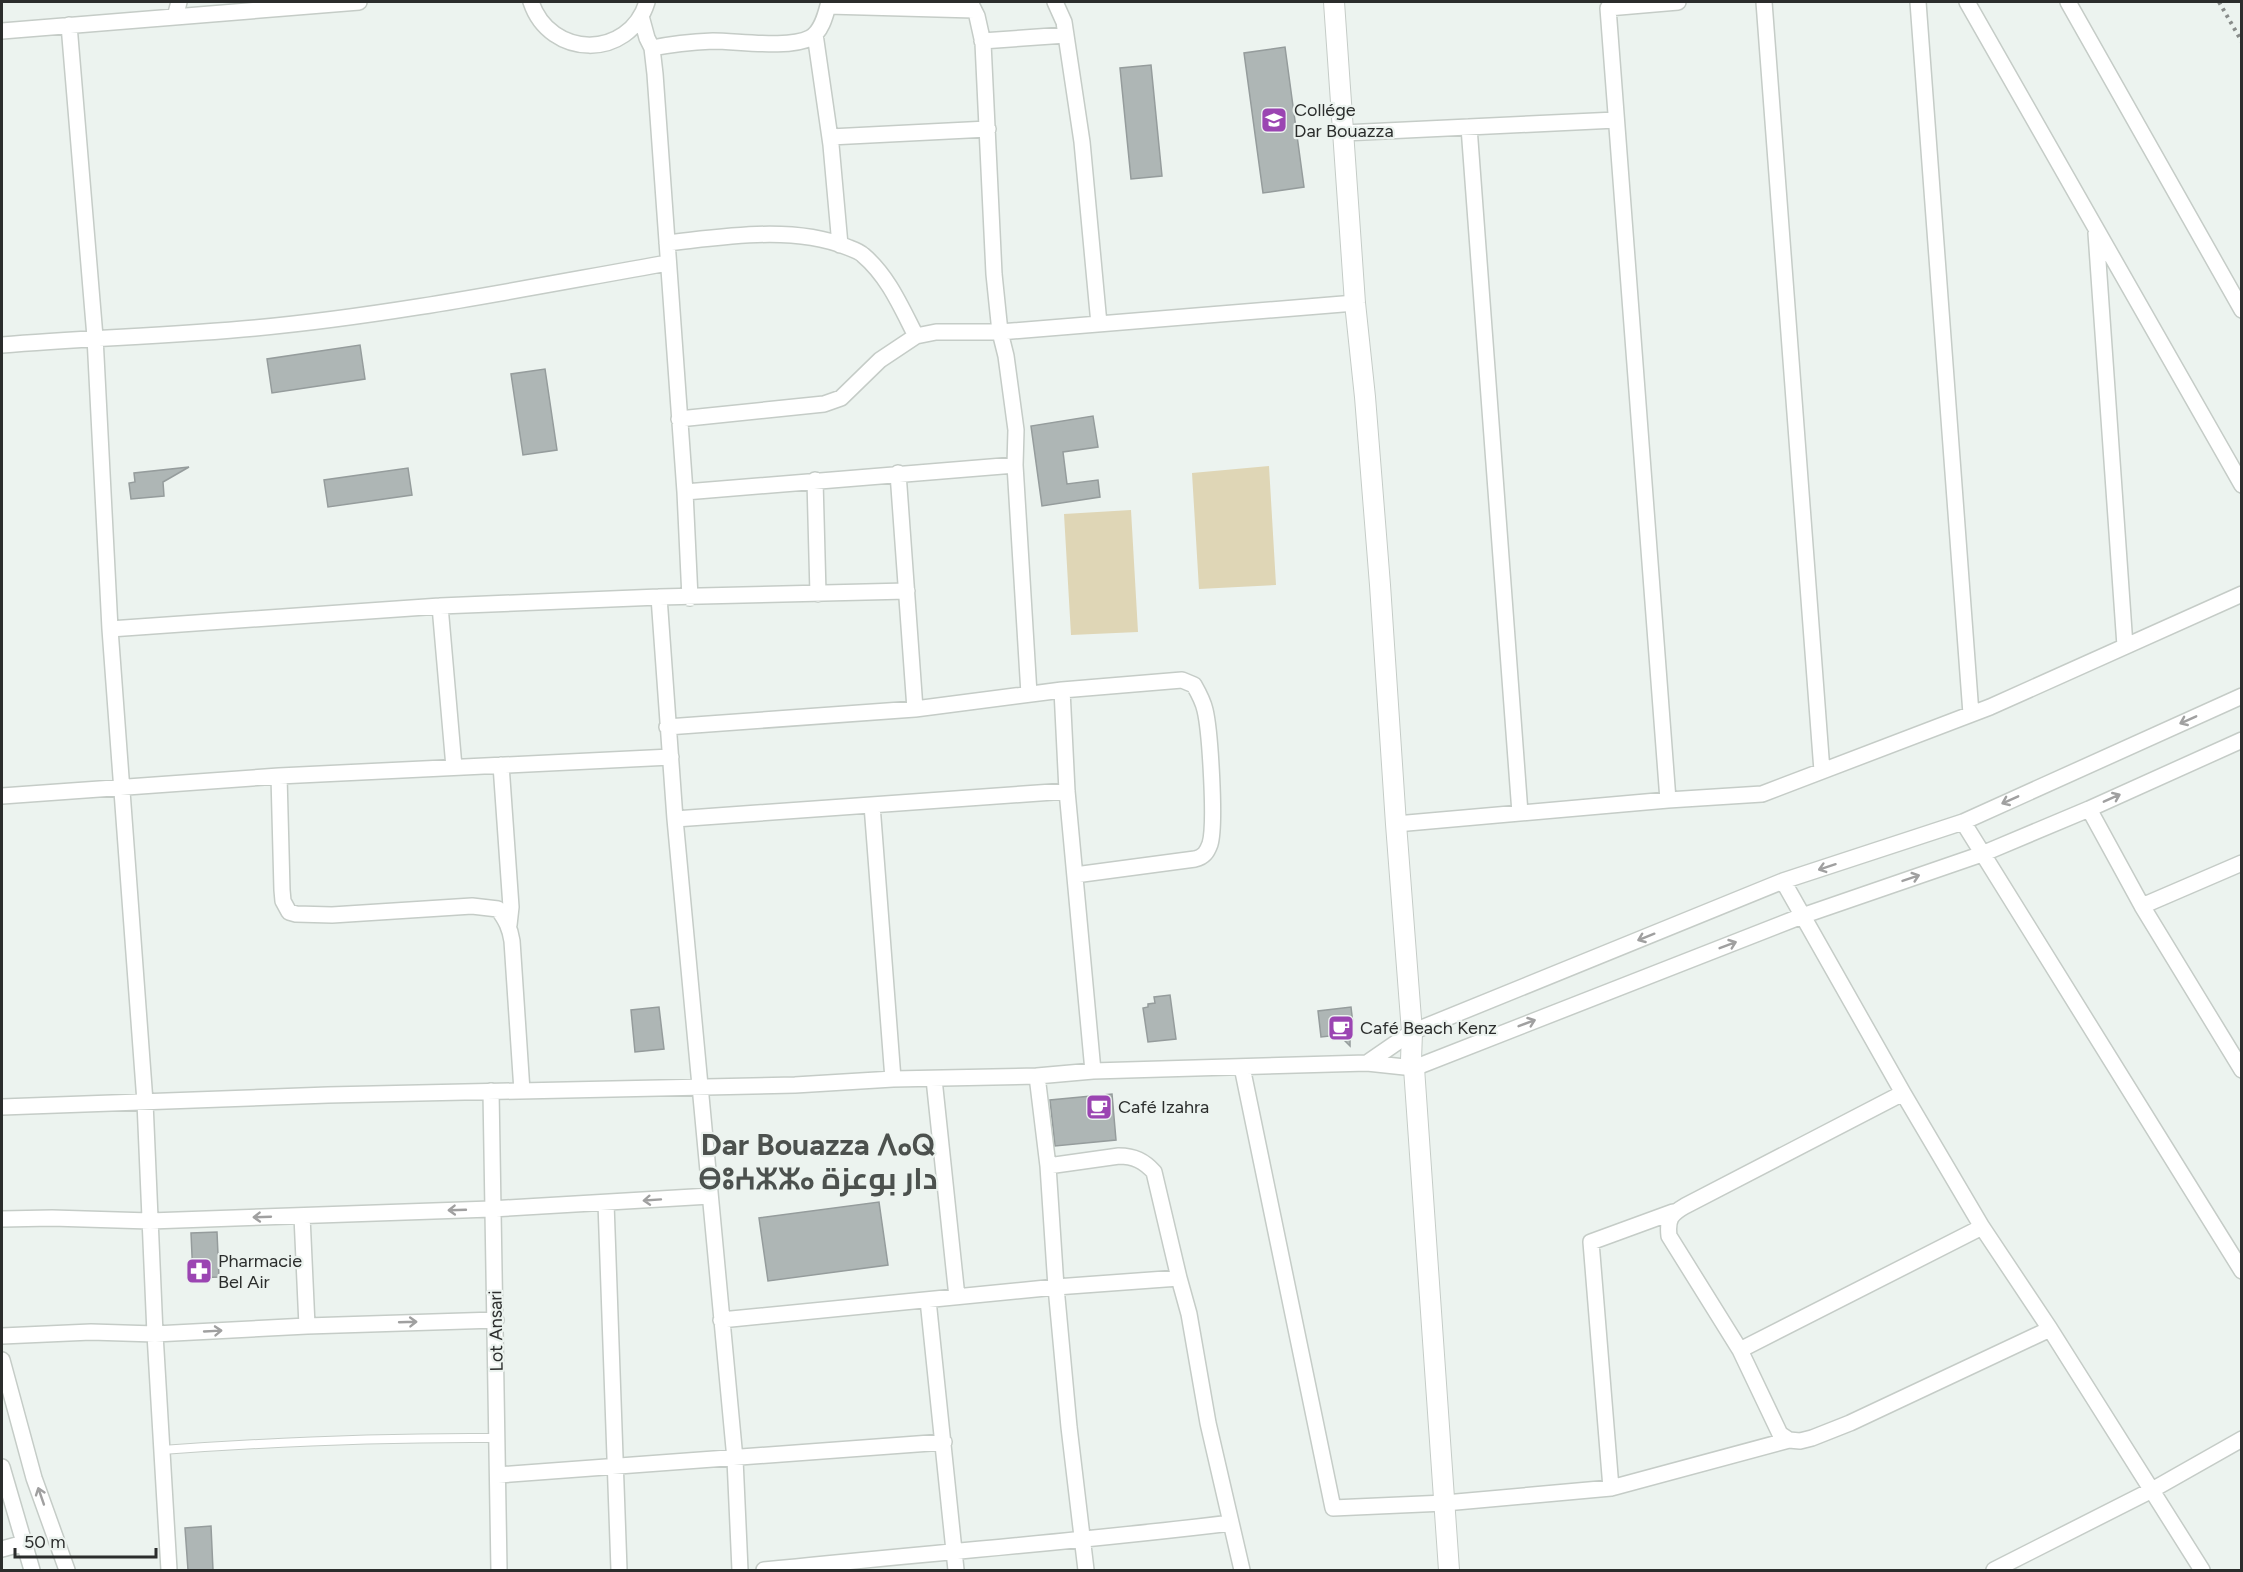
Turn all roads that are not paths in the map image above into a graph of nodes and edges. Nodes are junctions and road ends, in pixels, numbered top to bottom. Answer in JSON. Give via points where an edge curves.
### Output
{"nodes":[{"id":1,"x":359,"y":2,"type":"edge"},
{"id":2,"x":531,"y":2,"type":"edge"},
{"id":3,"x":1055,"y":2,"type":"edge"},
{"id":4,"x":1334,"y":2,"type":"edge"},
{"id":5,"x":1678,"y":2,"type":"edge"},
{"id":6,"x":1764,"y":2,"type":"edge"},
{"id":7,"x":1918,"y":2,"type":"edge"},
{"id":8,"x":1967,"y":2,"type":"edge"},
{"id":9,"x":2068,"y":2,"type":"edge"},
{"id":10,"x":829,"y":4,"type":"edge"},
{"id":11,"x":972,"y":6,"type":"edge"},
{"id":12,"x":177,"y":9,"type":"edge"},
{"id":13,"x":644,"y":9,"type":"edge"},
{"id":14,"x":69,"y":25,"type":"junction"},
{"id":15,"x":2,"y":31,"type":"edge"},
{"id":16,"x":623,"y":34,"type":"junction"},
{"id":17,"x":815,"y":34,"type":"junction"},
{"id":18,"x":1065,"y":35,"type":"junction"},
{"id":19,"x":982,"y":41,"type":"junction"},
{"id":20,"x":650,"y":43,"type":"junction"},
{"id":21,"x":1616,"y":120,"type":"junction"},
{"id":22,"x":1469,"y":127,"type":"junction"},
{"id":23,"x":988,"y":129,"type":"junction"},
{"id":24,"x":1343,"y":134,"type":"junction"},
{"id":25,"x":830,"y":137,"type":"junction"},
{"id":26,"x":2095,"y":228,"type":"junction"},
{"id":27,"x":668,"y":243,"type":"junction"},
{"id":28,"x":840,"y":244,"type":"junction"},
{"id":29,"x":668,"y":263,"type":"junction"},
{"id":30,"x":1355,"y":303,"type":"junction"},
{"id":31,"x":2241,"y":310,"type":"edge"},
{"id":32,"x":1099,"y":324,"type":"junction"},
{"id":33,"x":1000,"y":332,"type":"junction"},
{"id":34,"x":916,"y":336,"type":"junction"},
{"id":35,"x":94,"y":337,"type":"junction"},
{"id":36,"x":2,"y":345,"type":"edge"},
{"id":37,"x":679,"y":419,"type":"junction"},
{"id":38,"x":1015,"y":465,"type":"junction"},
{"id":39,"x":898,"y":473,"type":"junction"},
{"id":40,"x":815,"y":480,"type":"junction"},
{"id":41,"x":2241,"y":486,"type":"edge"},
{"id":42,"x":685,"y":492,"type":"junction"},
{"id":43,"x":907,"y":591,"type":"junction"},
{"id":44,"x":818,"y":594,"type":"junction"},
{"id":45,"x":2241,"y":594,"type":"edge"},
{"id":46,"x":659,"y":597,"type":"junction"},
{"id":47,"x":690,"y":598,"type":"junction"},
{"id":48,"x":440,"y":606,"type":"junction"},
{"id":49,"x":110,"y":629,"type":"junction"},
{"id":50,"x":2126,"y":646,"type":"junction"},
{"id":51,"x":1062,"y":690,"type":"junction"},
{"id":52,"x":1029,"y":694,"type":"junction"},
{"id":53,"x":2241,"y":696,"type":"edge"},
{"id":54,"x":915,"y":709,"type":"junction"},
{"id":55,"x":1971,"y":714,"type":"junction"},
{"id":56,"x":668,"y":727,"type":"junction"},
{"id":57,"x":2241,"y":740,"type":"edge"},
{"id":58,"x":671,"y":757,"type":"junction"},
{"id":59,"x":501,"y":765,"type":"junction"},
{"id":60,"x":454,"y":767,"type":"junction"},
{"id":61,"x":1822,"y":771,"type":"junction"},
{"id":62,"x":279,"y":776,"type":"junction"},
{"id":63,"x":123,"y":785,"type":"junction"},
{"id":64,"x":1067,"y":791,"type":"junction"},
{"id":65,"x":2,"y":796,"type":"edge"},
{"id":66,"x":1668,"y":800,"type":"junction"},
{"id":67,"x":872,"y":805,"type":"junction"},
{"id":68,"x":2089,"y":809,"type":"junction"},
{"id":69,"x":1520,"y":813,"type":"junction"},
{"id":70,"x":675,"y":819,"type":"junction"},
{"id":71,"x":1963,"y":822,"type":"junction"},
{"id":72,"x":1395,"y":824,"type":"junction"},
{"id":73,"x":1982,"y":854,"type":"junction"},
{"id":74,"x":2241,"y":863,"type":"edge"},
{"id":75,"x":1075,"y":876,"type":"junction"},
{"id":76,"x":1784,"y":881,"type":"junction"},
{"id":77,"x":2142,"y":906,"type":"junction"},
{"id":78,"x":1802,"y":916,"type":"junction"},
{"id":79,"x":509,"y":925,"type":"junction"},
{"id":80,"x":1412,"y":1032,"type":"junction"},
{"id":81,"x":1367,"y":1063,"type":"junction"},
{"id":82,"x":1242,"y":1067,"type":"junction"},
{"id":83,"x":1414,"y":1068,"type":"junction"},
{"id":84,"x":2241,"y":1070,"type":"edge"},
{"id":85,"x":1093,"y":1071,"type":"junction"},
{"id":86,"x":1037,"y":1076,"type":"junction"},
{"id":87,"x":893,"y":1079,"type":"junction"},
{"id":88,"x":934,"y":1079,"type":"junction"},
{"id":89,"x":701,"y":1088,"type":"junction"},
{"id":90,"x":491,"y":1091,"type":"junction"},
{"id":91,"x":522,"y":1091,"type":"junction"},
{"id":92,"x":1903,"y":1093,"type":"junction"},
{"id":93,"x":145,"y":1102,"type":"junction"},
{"id":94,"x":2,"y":1107,"type":"edge"},
{"id":95,"x":1048,"y":1166,"type":"junction"},
{"id":96,"x":710,"y":1196,"type":"junction"},
{"id":97,"x":606,"y":1203,"type":"junction"},
{"id":98,"x":491,"y":1209,"type":"junction"},
{"id":99,"x":1673,"y":1212,"type":"junction"},
{"id":100,"x":302,"y":1216,"type":"junction"},
{"id":101,"x":2,"y":1219,"type":"edge"},
{"id":102,"x":150,"y":1221,"type":"junction"},
{"id":103,"x":1982,"y":1227,"type":"junction"},
{"id":104,"x":2241,"y":1271,"type":"edge"},
{"id":105,"x":1179,"y":1278,"type":"junction"},
{"id":106,"x":1056,"y":1287,"type":"junction"},
{"id":107,"x":957,"y":1297,"type":"junction"},
{"id":108,"x":928,"y":1300,"type":"junction"},
{"id":109,"x":496,"y":1320,"type":"junction"},
{"id":110,"x":721,"y":1320,"type":"junction"},
{"id":111,"x":307,"y":1326,"type":"junction"},
{"id":112,"x":2050,"y":1329,"type":"junction"},
{"id":113,"x":154,"y":1334,"type":"junction"},
{"id":114,"x":2,"y":1336,"type":"edge"},
{"id":115,"x":1740,"y":1350,"type":"junction"},
{"id":116,"x":2,"y":1360,"type":"edge"},
{"id":117,"x":498,"y":1438,"type":"junction"},
{"id":118,"x":2241,"y":1438,"type":"edge"},
{"id":119,"x":1789,"y":1440,"type":"junction"},
{"id":120,"x":944,"y":1442,"type":"junction"},
{"id":121,"x":162,"y":1450,"type":"junction"},
{"id":122,"x":735,"y":1459,"type":"junction"},
{"id":123,"x":616,"y":1466,"type":"junction"},
{"id":124,"x":2,"y":1467,"type":"edge"},
{"id":125,"x":498,"y":1475,"type":"junction"},
{"id":126,"x":1611,"y":1488,"type":"junction"},
{"id":127,"x":2152,"y":1490,"type":"junction"},
{"id":128,"x":1445,"y":1503,"type":"junction"},
{"id":129,"x":1231,"y":1523,"type":"junction"},
{"id":130,"x":1083,"y":1541,"type":"junction"},
{"id":131,"x":24,"y":1543,"type":"junction"},
{"id":132,"x":2,"y":1549,"type":"edge"},
{"id":133,"x":955,"y":1551,"type":"junction"},
{"id":134,"x":33,"y":1570,"type":"edge"},
{"id":135,"x":67,"y":1570,"type":"edge"},
{"id":136,"x":169,"y":1570,"type":"edge"},
{"id":137,"x":499,"y":1570,"type":"edge"},
{"id":138,"x":619,"y":1570,"type":"edge"},
{"id":139,"x":740,"y":1570,"type":"edge"},
{"id":140,"x":764,"y":1570,"type":"edge"},
{"id":141,"x":956,"y":1570,"type":"edge"},
{"id":142,"x":1086,"y":1570,"type":"edge"},
{"id":143,"x":1242,"y":1570,"type":"edge"},
{"id":144,"x":1449,"y":1570,"type":"edge"},
{"id":145,"x":1994,"y":1570,"type":"edge"},
{"id":146,"x":2202,"y":1570,"type":"edge"}],
"edges":[{"from":1,"to":12,"type":"street"},
{"from":2,"to":16,"type":"street","via":[[547,28],[570,42],[598,44]]},
{"from":3,"to":18,"type":"street"},
{"from":4,"to":24,"type":"street"},
{"from":5,"to":21,"type":"street","via":[[1608,8]]},
{"from":6,"to":61,"type":"street"},
{"from":7,"to":55,"type":"street"},
{"from":8,"to":26,"type":"street"},
{"from":9,"to":31,"type":"street"},
{"from":10,"to":11,"type":"street"},
{"from":10,"to":17,"type":"street"},
{"from":11,"to":19,"type":"street"},
{"from":12,"to":14,"type":"street"},
{"from":13,"to":16,"type":"street"},
{"from":13,"to":20,"type":"street"},
{"from":14,"to":15,"type":"street"},
{"from":14,"to":35,"type":"street"},
{"from":16,"to":20,"type":"street"},
{"from":17,"to":20,"type":"street","via":[[798,42]]},
{"from":17,"to":25,"type":"street"},
{"from":18,"to":19,"type":"street"},
{"from":18,"to":32,"type":"street","via":[[1082,142]]},
{"from":19,"to":23,"type":"street"},
{"from":20,"to":27,"type":"street"},
{"from":21,"to":22,"type":"street"},
{"from":21,"to":66,"type":"street"},
{"from":22,"to":24,"type":"street"},
{"from":22,"to":69,"type":"street"},
{"from":23,"to":25,"type":"street"},
{"from":23,"to":33,"type":"street"},
{"from":24,"to":30,"type":"street"},
{"from":25,"to":28,"type":"street"},
{"from":26,"to":41,"type":"street"},
{"from":26,"to":50,"type":"street"},
{"from":27,"to":28,"type":"street","via":[[753,234]]},
{"from":27,"to":29,"type":"street"},
{"from":28,"to":34,"type":"street","via":[[862,254],[886,279]]},
{"from":29,"to":35,"type":"street","via":[[407,310],[255,328]]},
{"from":29,"to":37,"type":"street"},
{"from":30,"to":32,"type":"street"},
{"from":30,"to":72,"type":"street","via":[[1378,561]]},
{"from":32,"to":33,"type":"street"},
{"from":33,"to":34,"type":"street"},
{"from":33,"to":38,"type":"street","via":[[1014,410]]},
{"from":34,"to":37,"type":"street","via":[[880,360],[841,398],[824,404]]},
{"from":35,"to":36,"type":"street"},
{"from":35,"to":49,"type":"street"},
{"from":37,"to":42,"type":"street"},
{"from":38,"to":39,"type":"street"},
{"from":38,"to":52,"type":"street"},
{"from":39,"to":40,"type":"street"},
{"from":39,"to":43,"type":"street"},
{"from":40,"to":42,"type":"street"},
{"from":40,"to":44,"type":"street"},
{"from":42,"to":47,"type":"street"},
{"from":43,"to":44,"type":"street"},
{"from":43,"to":54,"type":"street"},
{"from":44,"to":47,"type":"street"},
{"from":45,"to":50,"type":"street"},
{"from":46,"to":47,"type":"street"},
{"from":46,"to":48,"type":"street"},
{"from":46,"to":56,"type":"street"},
{"from":48,"to":49,"type":"street"},
{"from":48,"to":60,"type":"street"},
{"from":49,"to":63,"type":"street"},
{"from":50,"to":55,"type":"street"},
{"from":51,"to":52,"type":"street"},
{"from":51,"to":64,"type":"street"},
{"from":51,"to":75,"type":"street","via":[[1182,680],[1194,684],[1205,711],[1210,762],[1211,841],[1202,857]]},
{"from":52,"to":54,"type":"street"},
{"from":53,"to":71,"type":"street","one_way":true},
{"from":54,"to":56,"type":"street"},
{"from":55,"to":61,"type":"street"},
{"from":56,"to":58,"type":"street"},
{"from":68,"to":57,"type":"street","one_way":true},
{"from":58,"to":59,"type":"street"},
{"from":58,"to":70,"type":"street"},
{"from":59,"to":60,"type":"street"},
{"from":59,"to":79,"type":"street"},
{"from":60,"to":62,"type":"street"},
{"from":61,"to":66,"type":"street","via":[[1762,794]]},
{"from":62,"to":63,"type":"street"},
{"from":62,"to":79,"type":"street","via":[[282,890],[289,912],[332,915],[489,907],[498,909]]},
{"from":63,"to":65,"type":"street"},
{"from":63,"to":93,"type":"street"},
{"from":64,"to":67,"type":"street"},
{"from":64,"to":75,"type":"street"},
{"from":66,"to":69,"type":"street"},
{"from":67,"to":70,"type":"street"},
{"from":67,"to":87,"type":"street"},
{"from":68,"to":73,"type":"street"},
{"from":68,"to":77,"type":"street"},
{"from":69,"to":72,"type":"street"},
{"from":70,"to":89,"type":"street"},
{"from":71,"to":73,"type":"street"},
{"from":71,"to":76,"type":"street","one_way":true},
{"from":72,"to":80,"type":"street"},
{"from":78,"to":73,"type":"street","one_way":true},
{"from":73,"to":104,"type":"street"},
{"from":74,"to":77,"type":"street"},
{"from":75,"to":85,"type":"street"},
{"from":76,"to":78,"type":"street"},
{"from":76,"to":80,"type":"street","one_way":true},
{"from":77,"to":84,"type":"street"},
{"from":83,"to":78,"type":"street","one_way":true},
{"from":78,"to":92,"type":"street"},
{"from":79,"to":91,"type":"street"},
{"from":80,"to":81,"type":"street"},
{"from":80,"to":83,"type":"street"},
{"from":81,"to":82,"type":"street"},
{"from":81,"to":83,"type":"street"},
{"from":82,"to":85,"type":"street"},
{"from":82,"to":128,"type":"street","via":[[1333,1508]]},
{"from":83,"to":128,"type":"street"},
{"from":85,"to":86,"type":"street"},
{"from":86,"to":88,"type":"street"},
{"from":86,"to":95,"type":"street"},
{"from":87,"to":88,"type":"street"},
{"from":87,"to":89,"type":"street"},
{"from":88,"to":107,"type":"street"},
{"from":89,"to":91,"type":"street"},
{"from":89,"to":96,"type":"street"},
{"from":90,"to":91,"type":"street"},
{"from":90,"to":93,"type":"street"},
{"from":90,"to":98,"type":"street","name":"Lot Ansari"},
{"from":92,"to":99,"type":"street"},
{"from":92,"to":103,"type":"street"},
{"from":93,"to":94,"type":"street"},
{"from":93,"to":102,"type":"street"},
{"from":95,"to":105,"type":"street","via":[[1119,1156],[1145,1162],[1154,1172]]},
{"from":95,"to":106,"type":"street"},
{"from":96,"to":97,"type":"street","one_way":true},
{"from":96,"to":110,"type":"street"},
{"from":97,"to":98,"type":"street"},
{"from":97,"to":123,"type":"street"},
{"from":98,"to":100,"type":"street","one_way":true},
{"from":98,"to":109,"type":"street","name":"Lot Ansari"},
{"from":99,"to":115,"type":"street","via":[[1668,1222],[1670,1236]]},
{"from":99,"to":126,"type":"street","via":[[1591,1242]]},
{"from":100,"to":102,"type":"street","one_way":true},
{"from":100,"to":111,"type":"street"},
{"from":101,"to":102,"type":"street"},
{"from":102,"to":113,"type":"street"},
{"from":103,"to":112,"type":"street"},
{"from":103,"to":115,"type":"street"},
{"from":105,"to":106,"type":"street"},
{"from":105,"to":129,"type":"street"},
{"from":106,"to":107,"type":"street"},
{"from":106,"to":130,"type":"street"},
{"from":107,"to":108,"type":"street"},
{"from":108,"to":110,"type":"street"},
{"from":108,"to":120,"type":"street"},
{"from":111,"to":109,"type":"street","one_way":true},
{"from":109,"to":117,"type":"street","name":"Lot Ansari"},
{"from":110,"to":122,"type":"street"},
{"from":113,"to":111,"type":"street","one_way":true},
{"from":112,"to":119,"type":"street","via":[[1850,1423],[1800,1441]]},
{"from":112,"to":127,"type":"street"},
{"from":113,"to":114,"type":"street"},
{"from":113,"to":121,"type":"street"},
{"from":115,"to":119,"type":"street","via":[[1780,1434]]},
{"from":135,"to":116,"type":"street","one_way":true,"via":[[34,1478]]},
{"from":117,"to":121,"type":"lane","via":[[352,1439]]},
{"from":117,"to":125,"type":"street","name":"Lot Ansari"},
{"from":118,"to":127,"type":"street"},
{"from":119,"to":126,"type":"street"},
{"from":120,"to":122,"type":"street"},
{"from":120,"to":133,"type":"street"},
{"from":121,"to":136,"type":"street"},
{"from":122,"to":123,"type":"street"},
{"from":122,"to":139,"type":"street"},
{"from":123,"to":125,"type":"street"},
{"from":123,"to":138,"type":"street"},
{"from":124,"to":131,"type":"street"},
{"from":125,"to":137,"type":"street","name":"Lot Ansari"},
{"from":126,"to":128,"type":"street"},
{"from":127,"to":145,"type":"street"},
{"from":127,"to":146,"type":"street"},
{"from":128,"to":144,"type":"street"},
{"from":129,"to":130,"type":"street"},
{"from":129,"to":143,"type":"street"},
{"from":130,"to":133,"type":"street"},
{"from":130,"to":142,"type":"street"},
{"from":131,"to":132,"type":"street"},
{"from":131,"to":134,"type":"street"},
{"from":133,"to":140,"type":"street"},
{"from":133,"to":141,"type":"street"}]}
